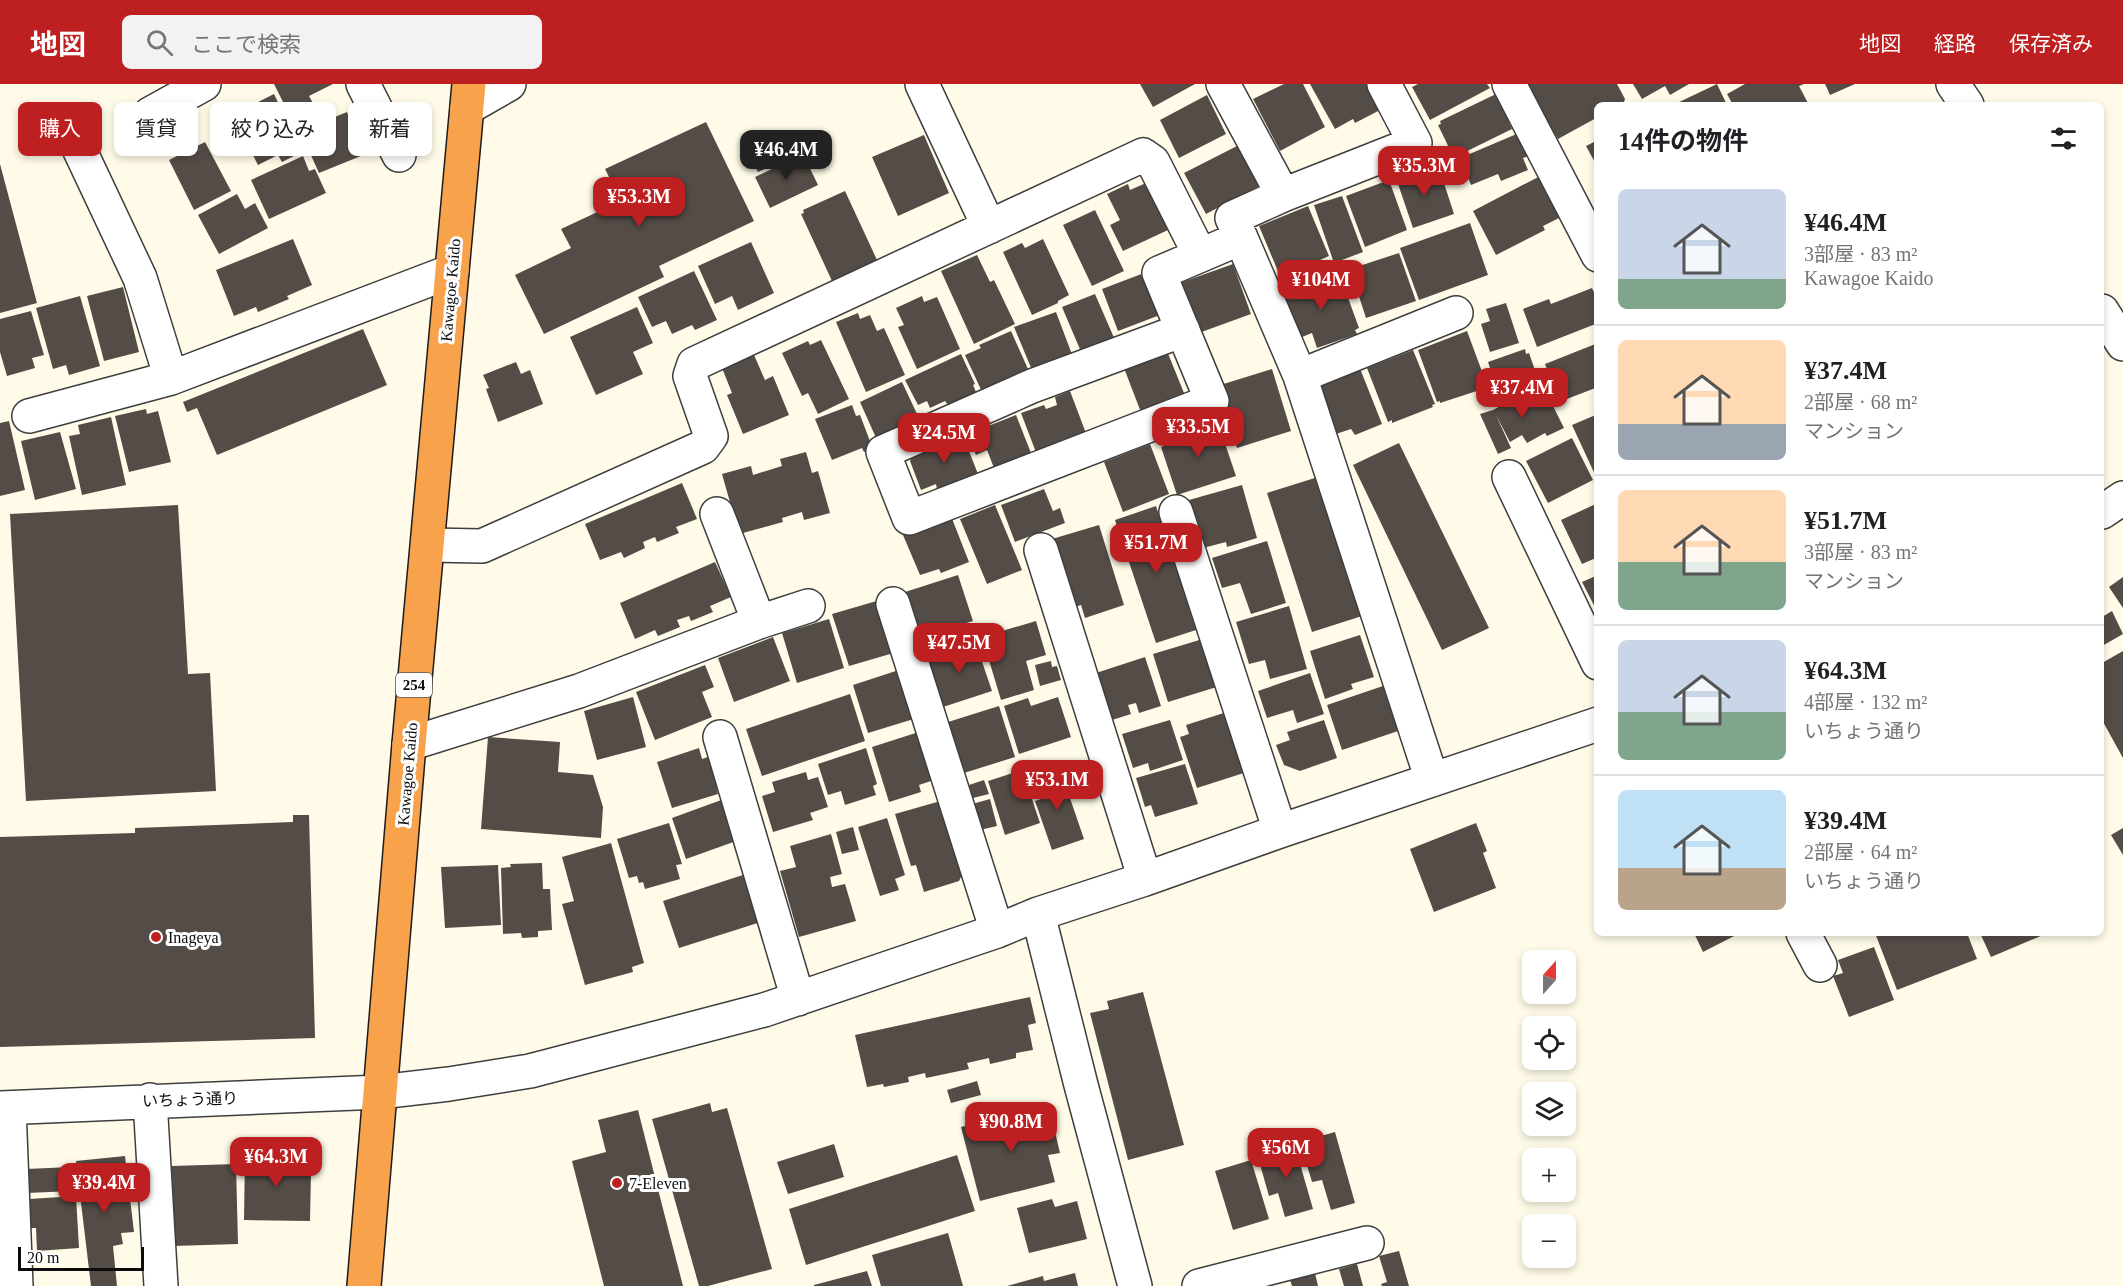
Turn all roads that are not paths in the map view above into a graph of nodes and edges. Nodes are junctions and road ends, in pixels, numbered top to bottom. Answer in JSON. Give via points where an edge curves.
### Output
{"nodes":[{"id":1,"x":204,"y":84,"type":"edge"},
{"id":2,"x":363,"y":84,"type":"edge"},
{"id":3,"x":509,"y":84,"type":"edge"},
{"id":4,"x":922,"y":84,"type":"edge"},
{"id":5,"x":1223,"y":84,"type":"edge"},
{"id":6,"x":1384,"y":84,"type":"edge"},
{"id":7,"x":1509,"y":84,"type":"edge"},
{"id":8,"x":1953,"y":84,"type":"edge"},
{"id":9,"x":468,"y":96,"type":"edge"},
{"id":10,"x":172,"y":102,"type":"edge"},
{"id":11,"x":372,"y":102,"type":"edge"},
{"id":12,"x":1965,"y":102,"type":"edge"},
{"id":13,"x":82,"y":156,"type":"edge"},
{"id":14,"x":1283,"y":195,"type":"junction"},
{"id":15,"x":989,"y":226,"type":"junction"},
{"id":16,"x":1241,"y":238,"type":"junction"},
{"id":17,"x":1594,"y":247,"type":"edge"},
{"id":18,"x":1200,"y":255,"type":"junction"},
{"id":19,"x":452,"y":271,"type":"junction"},
{"id":20,"x":1456,"y":313,"type":"dead end"},
{"id":21,"x":2104,"y":314,"type":"edge"},
{"id":22,"x":1183,"y":330,"type":"junction"},
{"id":23,"x":2123,"y":344,"type":"edge"},
{"id":24,"x":1300,"y":376,"type":"junction"},
{"id":25,"x":171,"y":378,"type":"junction"},
{"id":26,"x":29,"y":416,"type":"dead end"},
{"id":27,"x":1509,"y":477,"type":"dead end"},
{"id":28,"x":2123,"y":498,"type":"edge"},
{"id":29,"x":2104,"y":511,"type":"edge"},
{"id":30,"x":1176,"y":512,"type":"dead end"},
{"id":31,"x":717,"y":514,"type":"dead end"},
{"id":32,"x":428,"y":545,"type":"junction"},
{"id":33,"x":1041,"y":550,"type":"dead end"},
{"id":34,"x":893,"y":604,"type":"dead end"},
{"id":35,"x":808,"y":606,"type":"dead end"},
{"id":36,"x":759,"y":622,"type":"junction"},
{"id":37,"x":1594,"y":655,"type":"edge"},
{"id":38,"x":1594,"y":725,"type":"edge"},
{"id":39,"x":720,"y":737,"type":"dead end"},
{"id":40,"x":409,"y":744,"type":"junction"},
{"id":41,"x":1432,"y":780,"type":"junction"},
{"id":42,"x":1280,"y":831,"type":"junction"},
{"id":43,"x":1145,"y":879,"type":"junction"},
{"id":44,"x":1038,"y":914,"type":"junction"},
{"id":45,"x":997,"y":931,"type":"junction"},
{"id":46,"x":1805,"y":936,"type":"edge"},
{"id":47,"x":1820,"y":965,"type":"dead end"},
{"id":48,"x":798,"y":999,"type":"junction"},
{"id":49,"x":380,"y":1092,"type":"junction"},
{"id":50,"x":150,"y":1100,"type":"junction"},
{"id":51,"x":5,"y":1108,"type":"edge"},
{"id":52,"x":1367,"y":1243,"type":"dead end"},
{"id":53,"x":16,"y":1286,"type":"edge"},
{"id":54,"x":161,"y":1286,"type":"edge"},
{"id":55,"x":364,"y":1286,"type":"edge"},
{"id":56,"x":1136,"y":1286,"type":"edge"},
{"id":57,"x":1199,"y":1286,"type":"edge"}],
"edges":[{"from":1,"to":10,"type":"street"},
{"from":2,"to":11,"type":"street"},
{"from":3,"to":9,"type":"street"},
{"from":4,"to":15,"type":"street"},
{"from":5,"to":14,"type":"street"},
{"from":6,"to":14,"type":"street","via":[[1415,143]]},
{"from":7,"to":17,"type":"street"},
{"from":8,"to":12,"type":"street"},
{"from":9,"to":19,"type":"highway","name":"Kawagoe Kaido","number":"254"},
{"from":13,"to":25,"type":"street","via":[[140,278]]},
{"from":14,"to":16,"type":"street","via":[[1232,218]]},
{"from":15,"to":18,"type":"street","via":[[1143,155],[1153,162]]},
{"from":15,"to":32,"type":"street","via":[[694,364],[690,376],[711,436],[703,447],[482,546]]},
{"from":16,"to":18,"type":"street"},
{"from":16,"to":24,"type":"street"},
{"from":18,"to":22,"type":"street","via":[[1160,273]]},
{"from":19,"to":25,"type":"street"},
{"from":19,"to":32,"type":"highway","name":"Kawagoe Kaido","number":"254"},
{"from":20,"to":24,"type":"street"},
{"from":21,"to":23,"type":"street"},
{"from":22,"to":22,"type":"street","via":[[1212,401],[909,518],[883,452],[1032,386]]},
{"from":24,"to":41,"type":"street"},
{"from":25,"to":26,"type":"street"},
{"from":27,"to":37,"type":"street"},
{"from":28,"to":29,"type":"street"},
{"from":30,"to":42,"type":"street"},
{"from":31,"to":36,"type":"street"},
{"from":32,"to":40,"type":"highway","name":"Kawagoe Kaido","number":"254"},
{"from":33,"to":43,"type":"street"},
{"from":34,"to":45,"type":"street"},
{"from":35,"to":36,"type":"street"},
{"from":36,"to":40,"type":"street","via":[[579,691]]},
{"from":38,"to":41,"type":"street","name":"いちょう通り"},
{"from":39,"to":48,"type":"street"},
{"from":40,"to":49,"type":"highway","name":"Kawagoe Kaido","number":"254"},
{"from":41,"to":42,"type":"street","name":"いちょう通り"},
{"from":42,"to":43,"type":"street","name":"いちょう通り"},
{"from":43,"to":44,"type":"street","name":"いちょう通り"},
{"from":44,"to":45,"type":"street","name":"いちょう通り"},
{"from":44,"to":56,"type":"street"},
{"from":45,"to":48,"type":"street","name":"いちょう通り"},
{"from":46,"to":47,"type":"street"},
{"from":48,"to":49,"type":"street","name":"いちょう通り","via":[[530,1071]]},
{"from":49,"to":50,"type":"street","name":"いちょう通り"},
{"from":49,"to":55,"type":"highway","name":"Kawagoe Kaido","number":"254"},
{"from":50,"to":51,"type":"street","name":"いちょう通り"},
{"from":50,"to":54,"type":"street"},
{"from":51,"to":53,"type":"street"},
{"from":52,"to":57,"type":"street"}]}
